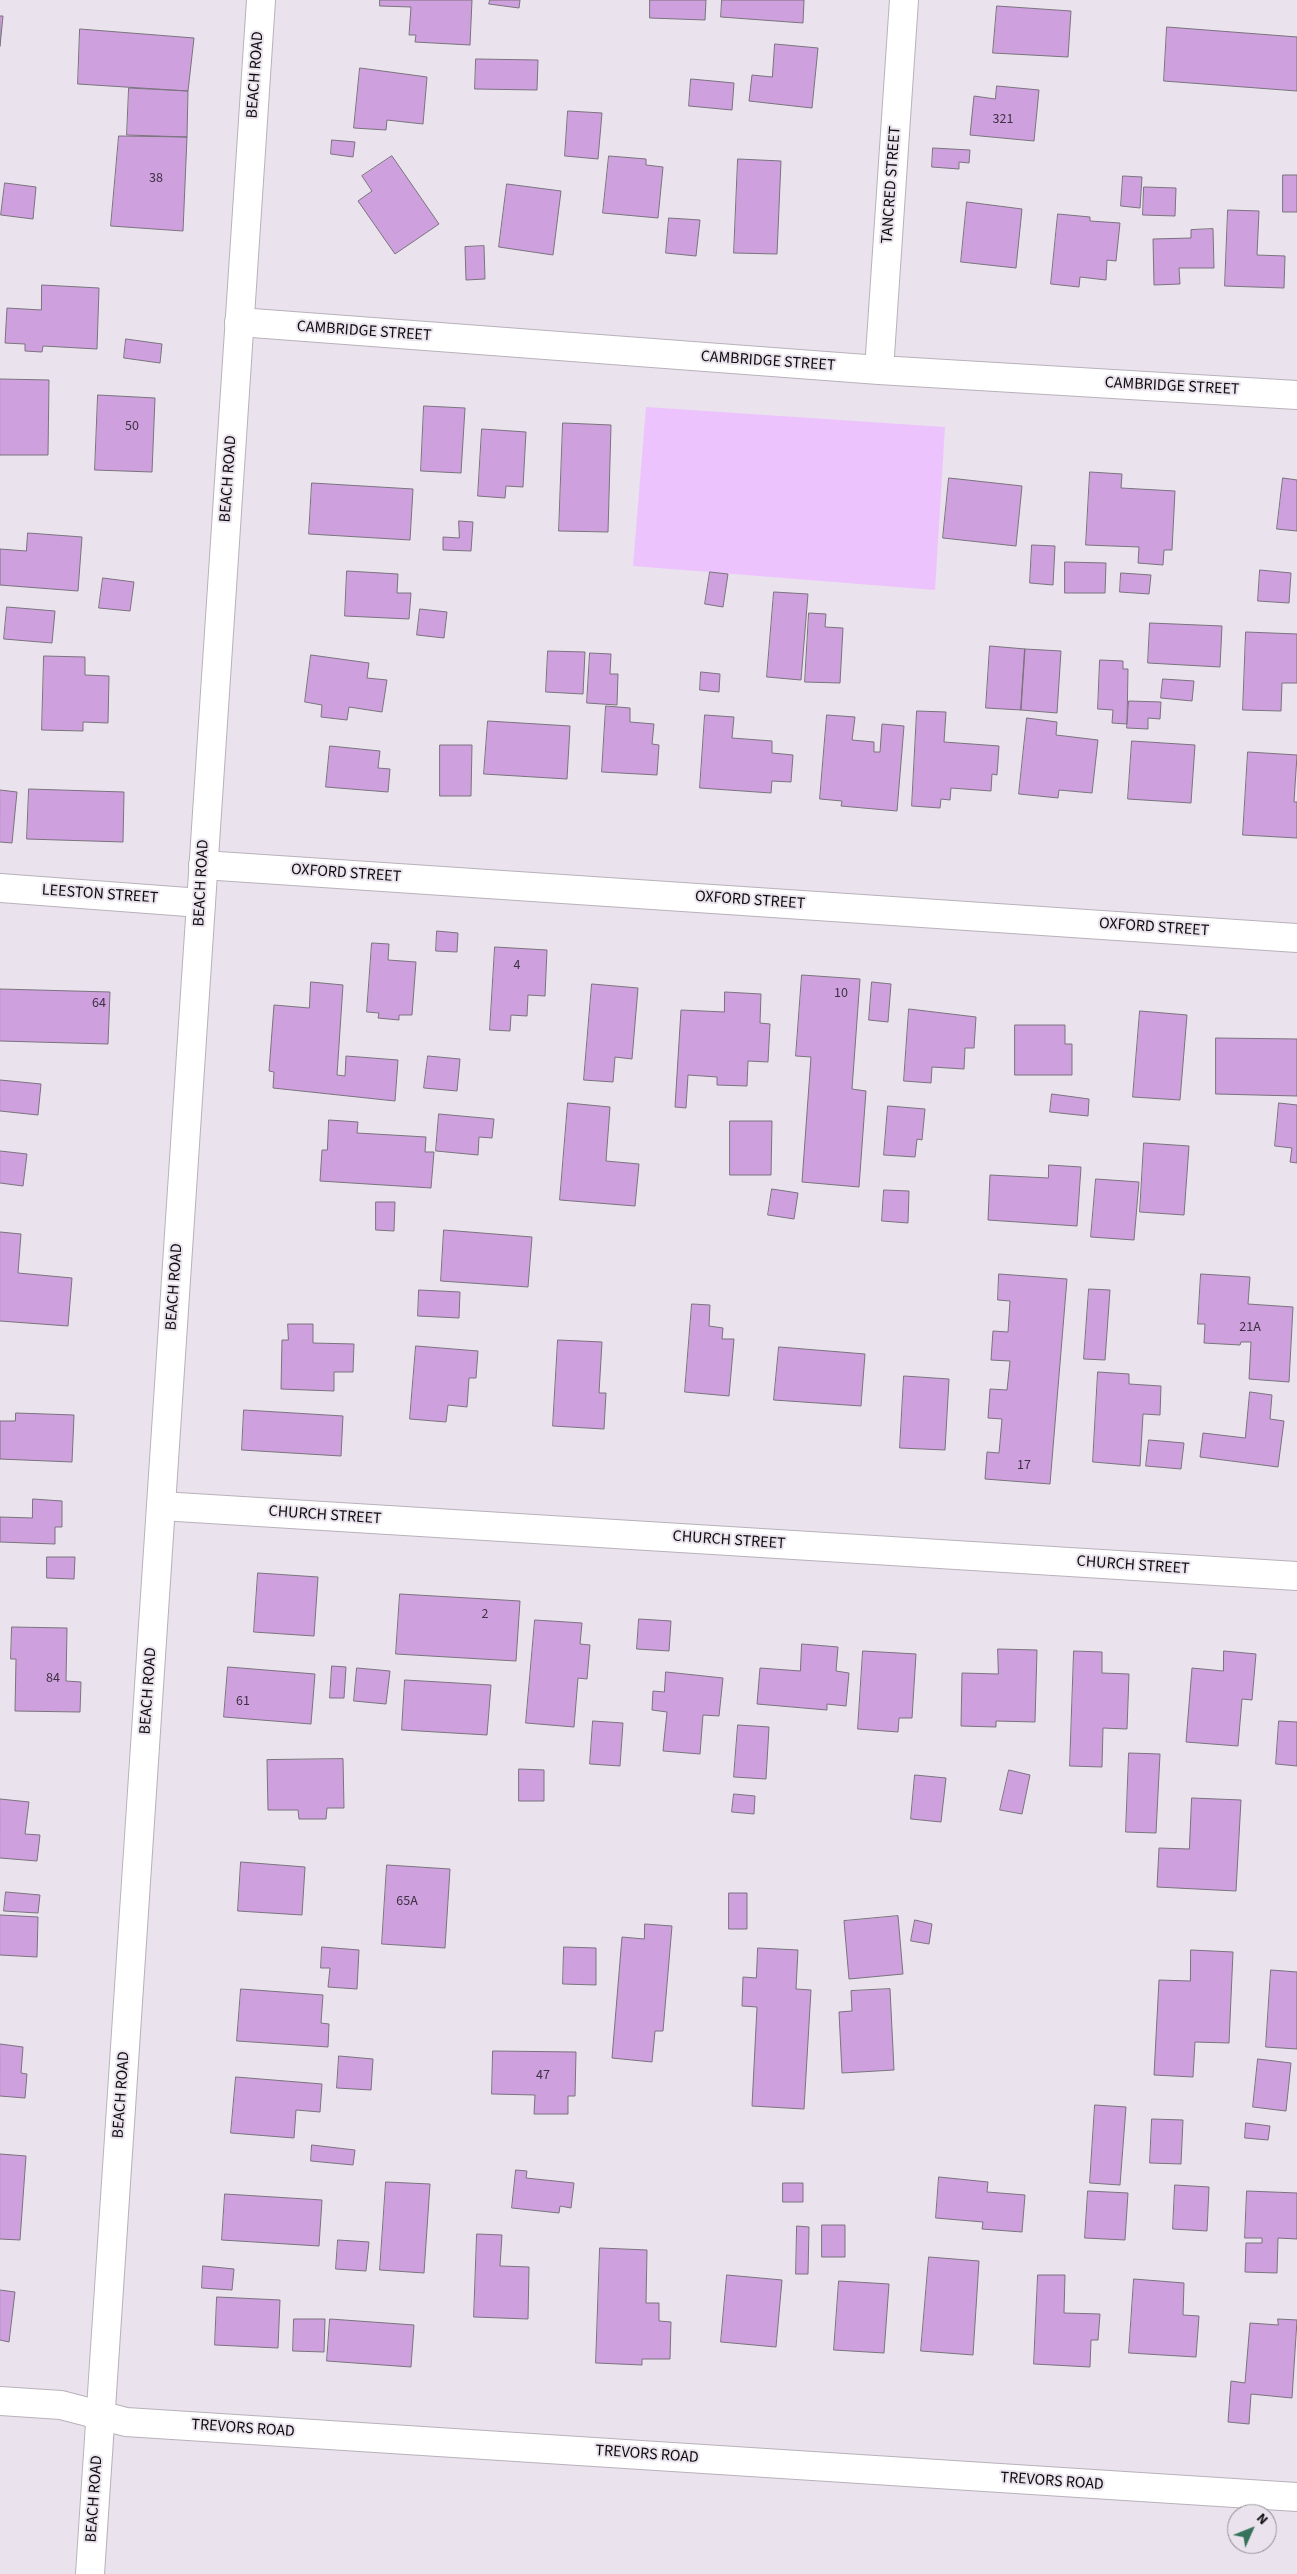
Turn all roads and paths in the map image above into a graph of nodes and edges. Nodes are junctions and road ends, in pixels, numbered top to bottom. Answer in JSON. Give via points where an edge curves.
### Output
{"nodes":[{"id":1,"x":260,"y":0,"type":"edge"},
{"id":2,"x":904,"y":0,"type":"edge"},
{"id":3,"x":239,"y":322,"type":"junction"},
{"id":4,"x":879,"y":370,"type":"junction"},
{"id":5,"x":1297,"y":395,"type":"edge"},
{"id":6,"x":202,"y":865,"type":"junction"},
{"id":7,"x":0,"y":888,"type":"edge"},
{"id":8,"x":201,"y":903,"type":"junction"},
{"id":9,"x":1297,"y":938,"type":"edge"},
{"id":10,"x":161,"y":1506,"type":"junction"},
{"id":11,"x":1297,"y":1576,"type":"edge"},
{"id":12,"x":0,"y":2401,"type":"edge"},
{"id":13,"x":101,"y":2415,"type":"junction"},
{"id":14,"x":1297,"y":2497,"type":"edge"},
{"id":15,"x":90,"y":2574,"type":"edge"}],
"edges":[{"from":1,"to":3,"type":"street","name":"BEACH ROAD"},
{"from":2,"to":4,"type":"street","name":"TANCRED STREET"},
{"from":3,"to":4,"type":"street","name":"CAMBRIDGE STREET"},
{"from":3,"to":6,"type":"street","name":"BEACH ROAD"},
{"from":4,"to":5,"type":"street","name":"CAMBRIDGE STREET"},
{"from":6,"to":8,"type":"street","name":"BEACH ROAD"},
{"from":6,"to":9,"type":"street","name":"OXFORD STREET"},
{"from":7,"to":8,"type":"street","name":"LEESTON STREET"},
{"from":8,"to":10,"type":"street","name":"BEACH ROAD"},
{"from":10,"to":11,"type":"street","name":"CHURCH STREET"},
{"from":10,"to":13,"type":"street","name":"BEACH ROAD"},
{"from":12,"to":13,"type":"street","name":"TREVORS ROAD","via":[[61,2405]]},
{"from":13,"to":14,"type":"street","name":"TREVORS ROAD","via":[[126,2422]]},
{"from":13,"to":15,"type":"street","name":"BEACH ROAD"}]}
